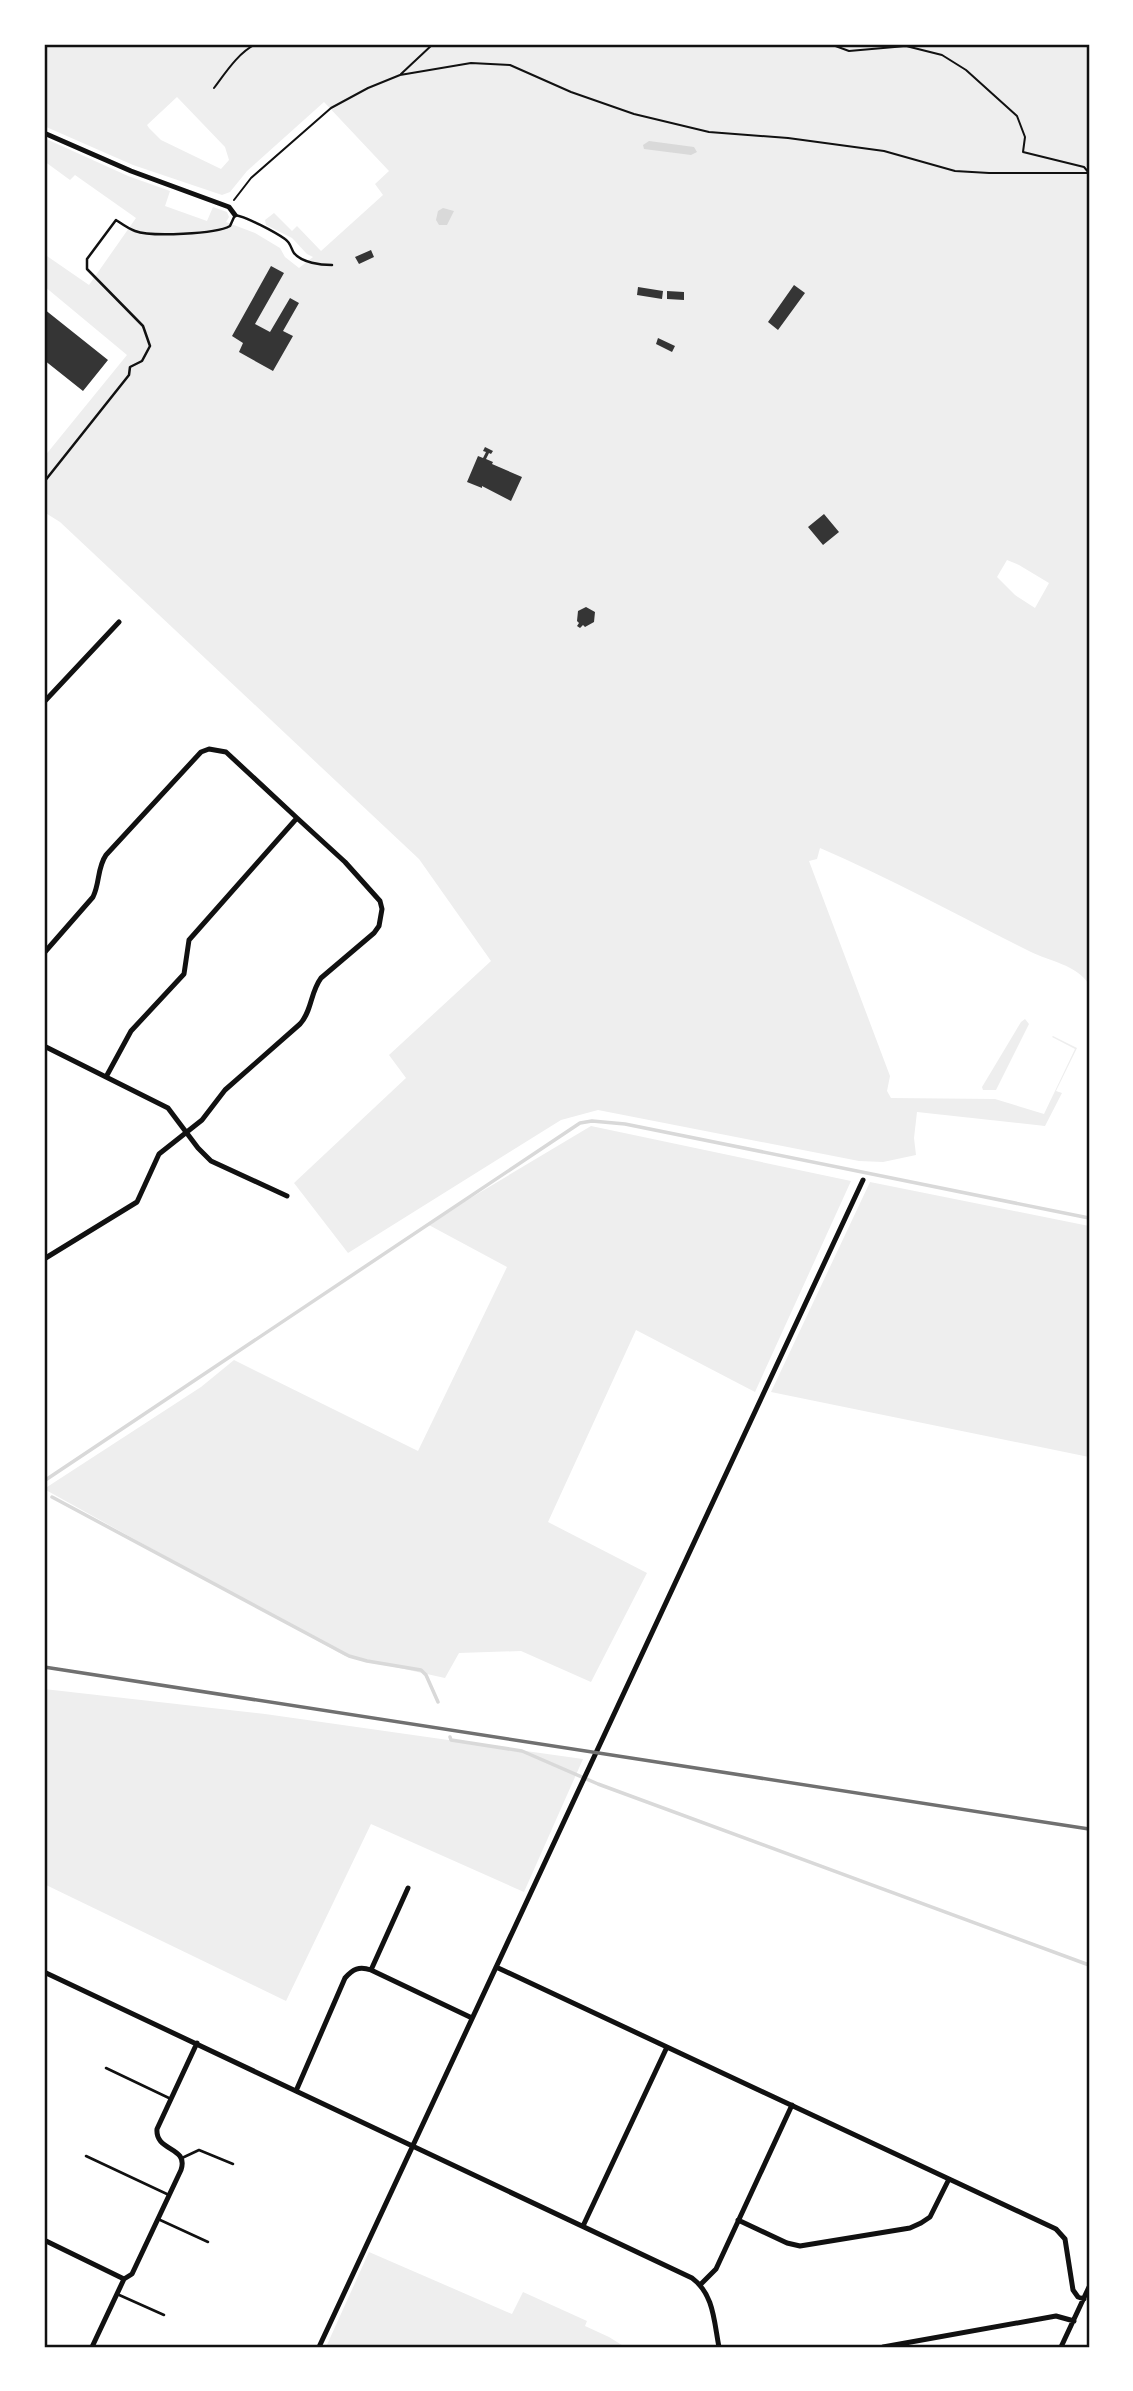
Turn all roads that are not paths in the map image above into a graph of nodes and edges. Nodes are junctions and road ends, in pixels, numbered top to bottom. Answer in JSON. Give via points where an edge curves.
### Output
{"nodes":[{"id":1,"x":44,"y":133,"type":"edge"},
{"id":2,"x":235,"y":215,"type":"junction"},
{"id":3,"x":332,"y":265,"type":"dead end"},
{"id":4,"x":44,"y":482,"type":"edge"},
{"id":5,"x":119,"y":622,"type":"dead end"},
{"id":6,"x":44,"y":702,"type":"edge"},
{"id":7,"x":297,"y":818,"type":"junction"},
{"id":8,"x":44,"y":953,"type":"edge"},
{"id":9,"x":44,"y":1046,"type":"edge"},
{"id":10,"x":106,"y":1077,"type":"junction"},
{"id":11,"x":186,"y":1133,"type":"junction"},
{"id":12,"x":863,"y":1180,"type":"dead end"},
{"id":13,"x":287,"y":1196,"type":"dead end"},
{"id":14,"x":44,"y":1259,"type":"edge"},
{"id":15,"x":408,"y":1888,"type":"dead end"},
{"id":16,"x":496,"y":1967,"type":"junction"},
{"id":17,"x":370,"y":1970,"type":"junction"},
{"id":18,"x":45,"y":1972,"type":"edge"},
{"id":19,"x":44,"y":1980,"type":"edge"},
{"id":20,"x":472,"y":2018,"type":"junction"},
{"id":21,"x":197,"y":2043,"type":"junction"},
{"id":22,"x":667,"y":2047,"type":"junction"},
{"id":23,"x":106,"y":2068,"type":"dead end"},
{"id":24,"x":296,"y":2091,"type":"junction"},
{"id":25,"x":171,"y":2099,"type":"junction"},
{"id":26,"x":792,"y":2105,"type":"junction"},
{"id":27,"x":412,"y":2147,"type":"junction"},
{"id":28,"x":86,"y":2156,"type":"dead end"},
{"id":29,"x":182,"y":2158,"type":"junction"},
{"id":30,"x":233,"y":2164,"type":"dead end"},
{"id":31,"x":949,"y":2179,"type":"junction"},
{"id":32,"x":169,"y":2195,"type":"junction"},
{"id":33,"x":158,"y":2219,"type":"junction"},
{"id":34,"x":738,"y":2220,"type":"junction"},
{"id":35,"x":583,"y":2226,"type":"junction"},
{"id":36,"x":44,"y":2240,"type":"edge"},
{"id":37,"x":208,"y":2242,"type":"dead end"},
{"id":38,"x":124,"y":2279,"type":"junction"},
{"id":39,"x":701,"y":2284,"type":"junction"},
{"id":40,"x":1089,"y":2287,"type":"edge"},
{"id":41,"x":117,"y":2294,"type":"junction"},
{"id":42,"x":1083,"y":2299,"type":"junction"},
{"id":43,"x":164,"y":2315,"type":"dead end"},
{"id":44,"x":1073,"y":2321,"type":"junction"},
{"id":45,"x":92,"y":2347,"type":"edge"},
{"id":46,"x":319,"y":2347,"type":"edge"},
{"id":47,"x":719,"y":2347,"type":"edge"},
{"id":48,"x":883,"y":2347,"type":"edge"},
{"id":49,"x":1061,"y":2347,"type":"edge"}],
"edges":[{"from":1,"to":2,"type":"street","via":[[229,207]]},
{"from":2,"to":3,"type":"lane","via":[[287,240],[295,254]]},
{"from":2,"to":4,"type":"lane","via":[[230,226],[219,230],[150,234],[116,220],[87,259],[86,269],[143,326],[150,346]]},
{"from":5,"to":6,"type":"street"},
{"from":7,"to":8,"type":"street","via":[[226,752],[201,752],[106,855],[93,897]]},
{"from":7,"to":10,"type":"street","via":[[189,940],[184,974],[131,1031]]},
{"from":7,"to":11,"type":"street","via":[[380,901],[379,926],[321,978],[300,1024],[225,1090]]},
{"from":9,"to":10,"type":"street"},
{"from":10,"to":11,"type":"street","via":[[167,1108]]},
{"from":11,"to":13,"type":"street","via":[[211,1161]]},
{"from":11,"to":14,"type":"street","via":[[159,1154],[137,1202]]},
{"from":12,"to":16,"type":"street"},
{"from":15,"to":17,"type":"street"},
{"from":16,"to":20,"type":"street"},
{"from":16,"to":22,"type":"street"},
{"from":17,"to":20,"type":"street"},
{"from":17,"to":24,"type":"street","via":[[356,1969],[345,1978]]},
{"from":18,"to":19,"type":"street"},
{"from":18,"to":21,"type":"street"},
{"from":20,"to":27,"type":"street"},
{"from":21,"to":24,"type":"street"},
{"from":21,"to":25,"type":"street"},
{"from":22,"to":26,"type":"street"},
{"from":22,"to":35,"type":"street"},
{"from":23,"to":25,"type":"lane"},
{"from":24,"to":27,"type":"street"},
{"from":25,"to":29,"type":"street","via":[[157,2136]]},
{"from":26,"to":31,"type":"street"},
{"from":26,"to":34,"type":"street"},
{"from":27,"to":35,"type":"street"},
{"from":27,"to":46,"type":"street"},
{"from":28,"to":32,"type":"lane"},
{"from":29,"to":30,"type":"lane","via":[[199,2150]]},
{"from":29,"to":32,"type":"street"},
{"from":31,"to":34,"type":"street","via":[[930,2217],[910,2228],[800,2246]]},
{"from":31,"to":42,"type":"street","via":[[1056,2229],[1065,2239],[1073,2290]]},
{"from":32,"to":33,"type":"street"},
{"from":33,"to":37,"type":"lane"},
{"from":33,"to":38,"type":"street","via":[[132,2274]]},
{"from":34,"to":39,"type":"street","via":[[716,2269]]},
{"from":35,"to":39,"type":"street"},
{"from":36,"to":38,"type":"street"},
{"from":38,"to":41,"type":"street"},
{"from":39,"to":47,"type":"street","via":[[710,2301]]},
{"from":40,"to":42,"type":"street"},
{"from":41,"to":43,"type":"lane"},
{"from":41,"to":45,"type":"street"},
{"from":42,"to":44,"type":"street"},
{"from":44,"to":48,"type":"street","via":[[1056,2316]]},
{"from":44,"to":49,"type":"street"}]}
